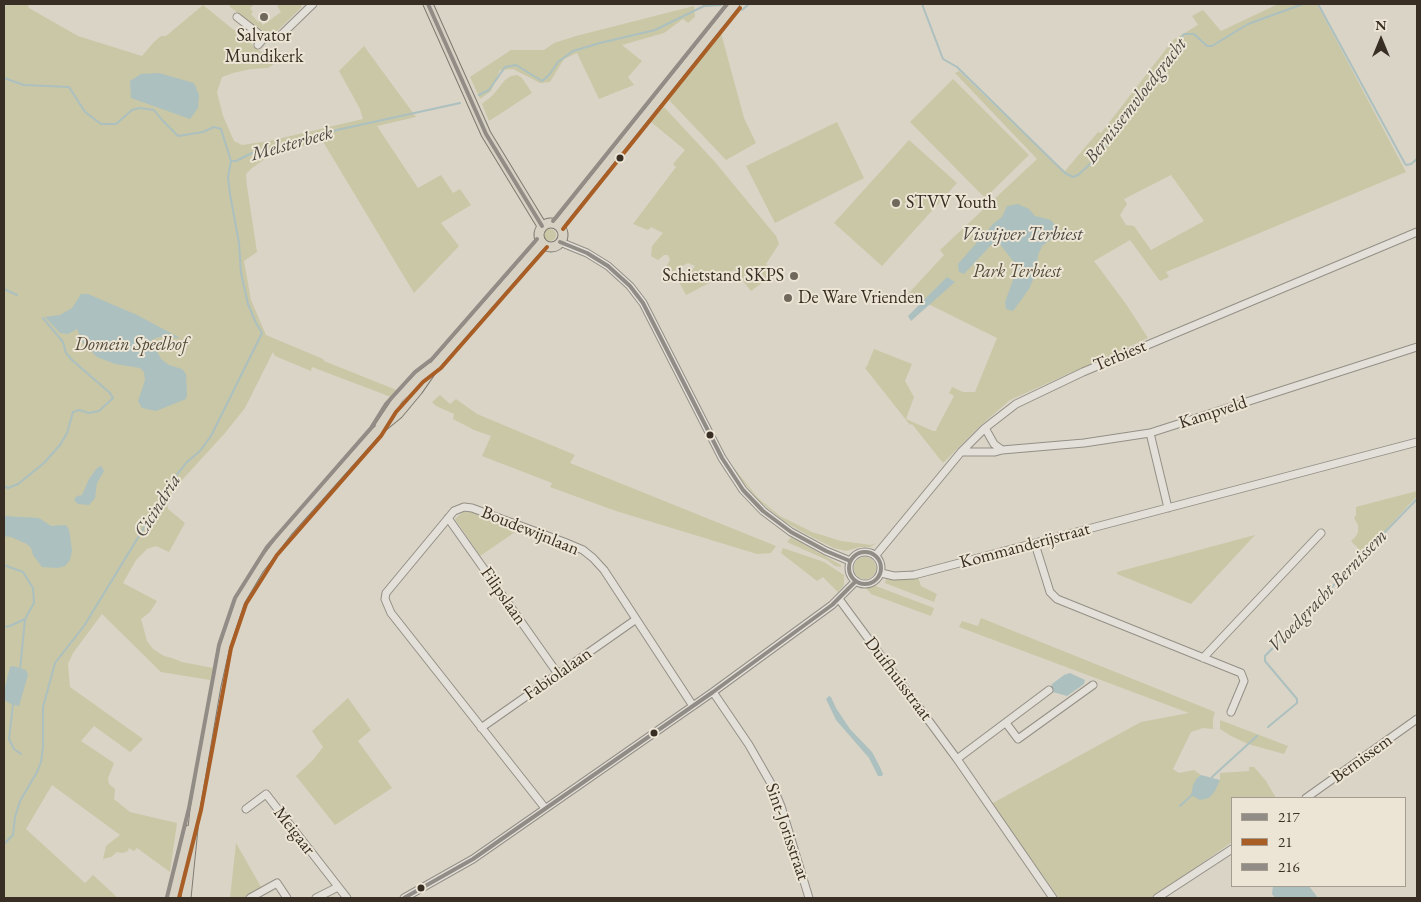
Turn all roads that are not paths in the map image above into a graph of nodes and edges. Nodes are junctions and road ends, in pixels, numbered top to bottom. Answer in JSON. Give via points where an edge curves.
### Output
{"nodes":[{"id":1,"x":313,"y":4,"type":"edge"},
{"id":2,"x":428,"y":4,"type":"edge"},
{"id":3,"x":735,"y":4,"type":"edge"},
{"id":4,"x":237,"y":17,"type":"dead end"},
{"id":5,"x":244,"y":33,"type":"dead end"},
{"id":6,"x":264,"y":38,"type":"junction"},
{"id":7,"x":258,"y":45,"type":"dead end"},
{"id":8,"x":558,"y":225,"type":"junction"},
{"id":9,"x":542,"y":226,"type":"junction"},
{"id":10,"x":1417,"y":232,"type":"edge"},
{"id":11,"x":560,"y":242,"type":"junction"},
{"id":12,"x":542,"y":243,"type":"junction"},
{"id":13,"x":1417,"y":347,"type":"edge"},
{"id":14,"x":985,"y":428,"type":"junction"},
{"id":15,"x":1150,"y":433,"type":"junction"},
{"id":16,"x":1417,"y":442,"type":"edge"},
{"id":17,"x":1002,"y":450,"type":"junction"},
{"id":18,"x":961,"y":452,"type":"junction"},
{"id":19,"x":1168,"y":508,"type":"junction"},
{"id":20,"x":448,"y":518,"type":"junction"},
{"id":21,"x":1321,"y":533,"type":"dead end"},
{"id":22,"x":1035,"y":544,"type":"junction"},
{"id":23,"x":876,"y":555,"type":"junction"},
{"id":24,"x":850,"y":561,"type":"junction"},
{"id":25,"x":881,"y":573,"type":"junction"},
{"id":26,"x":856,"y":581,"type":"junction"},
{"id":27,"x":839,"y":599,"type":"junction"},
{"id":28,"x":635,"y":620,"type":"junction"},
{"id":29,"x":1203,"y":658,"type":"junction"},
{"id":30,"x":558,"y":674,"type":"junction"},
{"id":31,"x":1093,"y":685,"type":"dead end"},
{"id":32,"x":1050,"y":690,"type":"dead end"},
{"id":33,"x":713,"y":692,"type":"junction"},
{"id":34,"x":693,"y":706,"type":"junction"},
{"id":35,"x":1231,"y":712,"type":"dead end"},
{"id":36,"x":1417,"y":719,"type":"edge"},
{"id":37,"x":1006,"y":724,"type":"junction"},
{"id":38,"x":481,"y":728,"type":"junction"},
{"id":39,"x":957,"y":759,"type":"junction"},
{"id":40,"x":1307,"y":797,"type":"edge"},
{"id":41,"x":545,"y":808,"type":"junction"},
{"id":42,"x":195,"y":809,"type":"junction"},
{"id":43,"x":246,"y":809,"type":"dead end"},
{"id":44,"x":1231,"y":850,"type":"edge"},
{"id":45,"x":338,"y":886,"type":"junction"},
{"id":46,"x":174,"y":898,"type":"edge"},
{"id":47,"x":186,"y":898,"type":"edge"},
{"id":48,"x":250,"y":898,"type":"edge"},
{"id":49,"x":288,"y":898,"type":"edge"},
{"id":50,"x":316,"y":898,"type":"edge"},
{"id":51,"x":347,"y":898,"type":"edge"},
{"id":52,"x":404,"y":898,"type":"edge"},
{"id":53,"x":808,"y":898,"type":"edge"},
{"id":54,"x":1053,"y":898,"type":"edge"},
{"id":55,"x":1158,"y":898,"type":"edge"}],
"edges":[{"from":1,"to":6,"type":"street","via":[[280,36]]},
{"from":2,"to":9,"type":"main road","via":[[486,134]]},
{"from":3,"to":8,"type":"main road"},
{"from":4,"to":6,"type":"street"},
{"from":5,"to":6,"type":"street"},
{"from":6,"to":7,"type":"street"},
{"from":8,"to":9,"type":"main road"},
{"from":8,"to":11,"type":"main road","via":[[562,234]]},
{"from":9,"to":12,"type":"main road","via":[[539,236]]},
{"from":10,"to":14,"type":"street","name":"Terbiest","via":[[1083,372],[1016,404]]},
{"from":11,"to":12,"type":"main road","via":[[549,246]]},
{"from":11,"to":24,"type":"street","via":[[608,266],[643,303],[722,458],[743,490],[763,511],[791,532]]},
{"from":12,"to":42,"type":"main road","via":[[436,364],[398,414],[376,432],[259,569],[240,601],[225,646]]},
{"from":13,"to":15,"type":"street","name":"Kampveld"},
{"from":14,"to":17,"type":"street","via":[[994,444]]},
{"from":14,"to":18,"type":"street","name":"Terbiest"},
{"from":15,"to":17,"type":"street","name":"Kampveld"},
{"from":15,"to":19,"type":"street"},
{"from":16,"to":19,"type":"street","name":"Kommanderijstraat"},
{"from":17,"to":18,"type":"street","name":"Kampveld"},
{"from":18,"to":23,"type":"street","name":"Terbiest"},
{"from":19,"to":22,"type":"street","name":"Kommanderijstraat"},
{"from":20,"to":28,"type":"street","name":"Boudewijnlaan","via":[[454,511],[472,508],[583,550],[604,570]]},
{"from":20,"to":30,"type":"street","name":"Filipslaan"},
{"from":20,"to":38,"type":"street","name":"Boudewijnlaan","via":[[386,593],[385,600],[391,613]]},
{"from":21,"to":29,"type":"street"},
{"from":22,"to":25,"type":"street","name":"Kommanderijstraat","via":[[914,575]]},
{"from":22,"to":29,"type":"street","via":[[1052,596]]},
{"from":23,"to":24,"type":"street","via":[[861,552]]},
{"from":23,"to":25,"type":"street"},
{"from":24,"to":26,"type":"street","via":[[850,572]]},
{"from":25,"to":26,"type":"street","via":[[870,583]]},
{"from":26,"to":27,"type":"street"},
{"from":27,"to":33,"type":"street"},
{"from":27,"to":39,"type":"street","name":"Duifhuisstraat"},
{"from":28,"to":30,"type":"street","name":"Fabiolalaan"},
{"from":28,"to":34,"type":"street","name":"Boudewijnlaan"},
{"from":29,"to":35,"type":"street","via":[[1243,676],[1243,685]]},
{"from":30,"to":38,"type":"street","name":"Fabiolalaan"},
{"from":31,"to":37,"type":"street","via":[[1018,739]]},
{"from":32,"to":37,"type":"street"},
{"from":33,"to":34,"type":"street"},
{"from":33,"to":53,"type":"street","name":"Sint-Jorisstraat","via":[[765,771],[781,806]]},
{"from":34,"to":41,"type":"street"},
{"from":36,"to":40,"type":"street","name":"Bernissem"},
{"from":37,"to":39,"type":"street"},
{"from":38,"to":41,"type":"street","name":"Boudewijnlaan"},
{"from":39,"to":54,"type":"street","name":"Duifhuisstraat"},
{"from":41,"to":52,"type":"street","via":[[473,859]]},
{"from":42,"to":46,"type":"main road"},
{"from":42,"to":47,"type":"main road"},
{"from":43,"to":45,"type":"street","name":"Meigaar","via":[[266,794]]},
{"from":44,"to":55,"type":"street"},
{"from":45,"to":50,"type":"street"},
{"from":45,"to":51,"type":"street","name":"Meigaar"},
{"from":48,"to":49,"type":"street","via":[[277,883]]}]}
